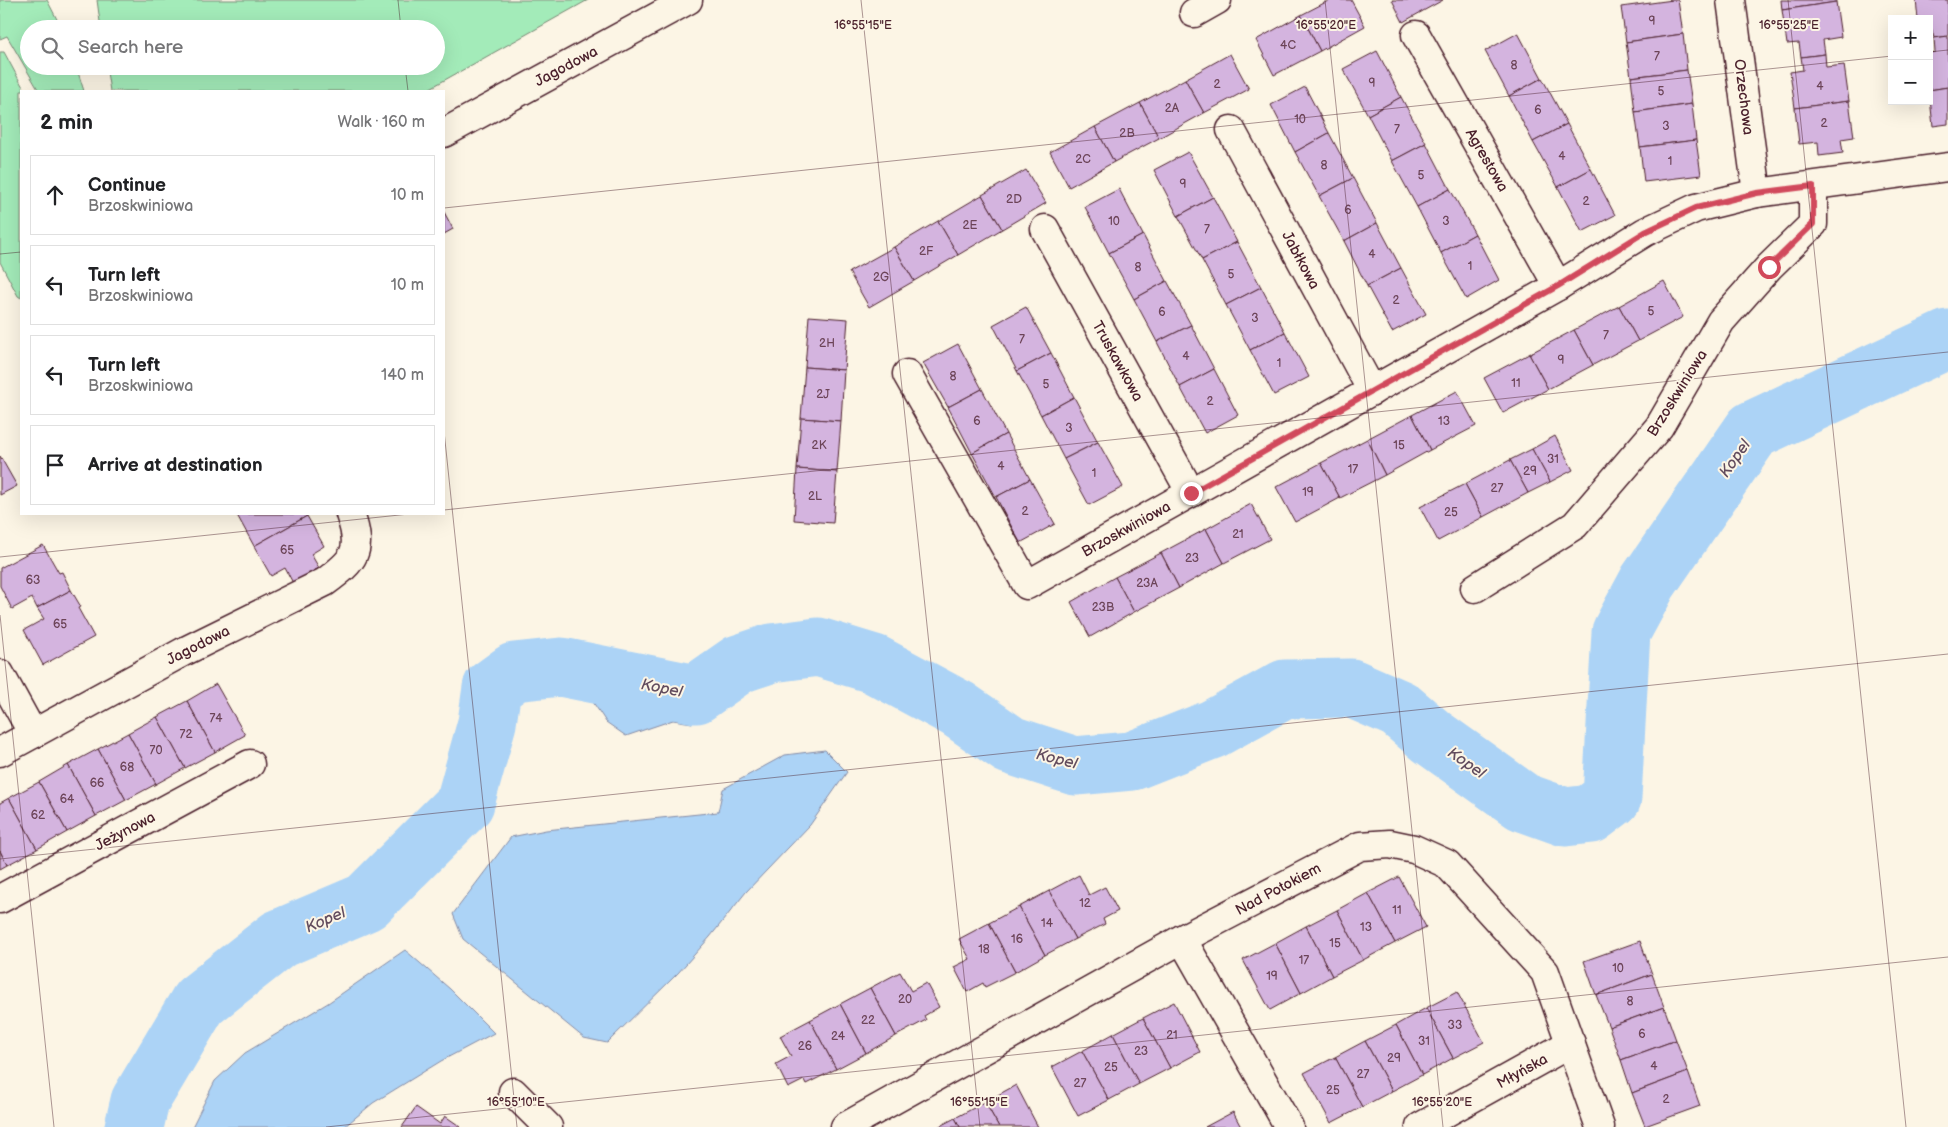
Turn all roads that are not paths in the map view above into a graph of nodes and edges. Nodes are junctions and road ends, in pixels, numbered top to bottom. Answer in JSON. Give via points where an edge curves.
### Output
{"nodes":[{"id":1,"x":688,"y":0,"type":"edge"},
{"id":2,"x":1731,"y":0,"type":"edge"},
{"id":3,"x":1416,"y":35,"type":"dead end"},
{"id":4,"x":1231,"y":130,"type":"dead end"},
{"id":5,"x":445,"y":132,"type":"edge"},
{"id":6,"x":1948,"y":167,"type":"edge"},
{"id":7,"x":1813,"y":186,"type":"junction"},
{"id":8,"x":1757,"y":193,"type":"junction"},
{"id":9,"x":1045,"y":229,"type":"dead end"},
{"id":10,"x":1558,"y":286,"type":"junction"},
{"id":11,"x":907,"y":374,"type":"dead end"},
{"id":12,"x":1372,"y":390,"type":"junction"},
{"id":13,"x":1191,"y":493,"type":"junction"},
{"id":14,"x":350,"y":515,"type":"edge"},
{"id":15,"x":1475,"y":588,"type":"dead end"},
{"id":16,"x":0,"y":674,"type":"edge"},
{"id":17,"x":33,"y":734,"type":"junction"},
{"id":18,"x":0,"y":752,"type":"edge"},
{"id":19,"x":250,"y":764,"type":"dead end"},
{"id":20,"x":0,"y":899,"type":"edge"},
{"id":21,"x":1182,"y":939,"type":"junction"},
{"id":22,"x":1571,"y":1043,"type":"junction"},
{"id":23,"x":513,"y":1092,"type":"dead end"},
{"id":24,"x":548,"y":1127,"type":"edge"},
{"id":25,"x":845,"y":1127,"type":"edge"},
{"id":26,"x":1289,"y":1127,"type":"edge"},
{"id":27,"x":1420,"y":1127,"type":"edge"},
{"id":28,"x":1600,"y":1127,"type":"edge"}],
"edges":[{"from":1,"to":5,"type":"street","name":"Jagodowa"},
{"from":2,"to":8,"type":"street","name":"Orzechowa"},
{"from":3,"to":10,"type":"street","name":"Agrestowa"},
{"from":4,"to":12,"type":"street","name":"Jabłkowa"},
{"from":6,"to":7,"type":"street","name":"Brzoskwiniowa"},
{"from":7,"to":8,"type":"street","name":"Brzoskwiniowa"},
{"from":7,"to":15,"type":"street","name":"Brzoskwiniowa","via":[[1813,224],[1721,321],[1660,427],[1575,525]]},
{"from":8,"to":10,"type":"street","name":"Brzoskwiniowa","via":[[1696,208],[1645,232]]},
{"from":9,"to":13,"type":"street","name":"Truskawkowa"},
{"from":10,"to":12,"type":"street","name":"Brzoskwiniowa"},
{"from":11,"to":13,"type":"street","name":"Brzoskwiniowa","via":[[1027,585]]},
{"from":12,"to":13,"type":"street","name":"Brzoskwiniowa"},
{"from":14,"to":17,"type":"street","name":"Jagodowa","via":[[356,530],[357,549],[346,566],[325,582],[183,652]]},
{"from":16,"to":17,"type":"street"},
{"from":17,"to":18,"type":"street","name":"Jagodowa"},
{"from":19,"to":20,"type":"street","name":"Jeżynowa"},
{"from":21,"to":22,"type":"street","name":"Nad Potokiem","via":[[1360,846],[1390,844],[1414,849],[1447,864],[1545,972]]},
{"from":21,"to":25,"type":"street","name":"Nad Potokiem"},
{"from":21,"to":26,"type":"street"},
{"from":22,"to":27,"type":"street","name":"Młyńska"},
{"from":22,"to":28,"type":"street","name":"Nad Potokiem"},
{"from":23,"to":24,"type":"street"}]}
